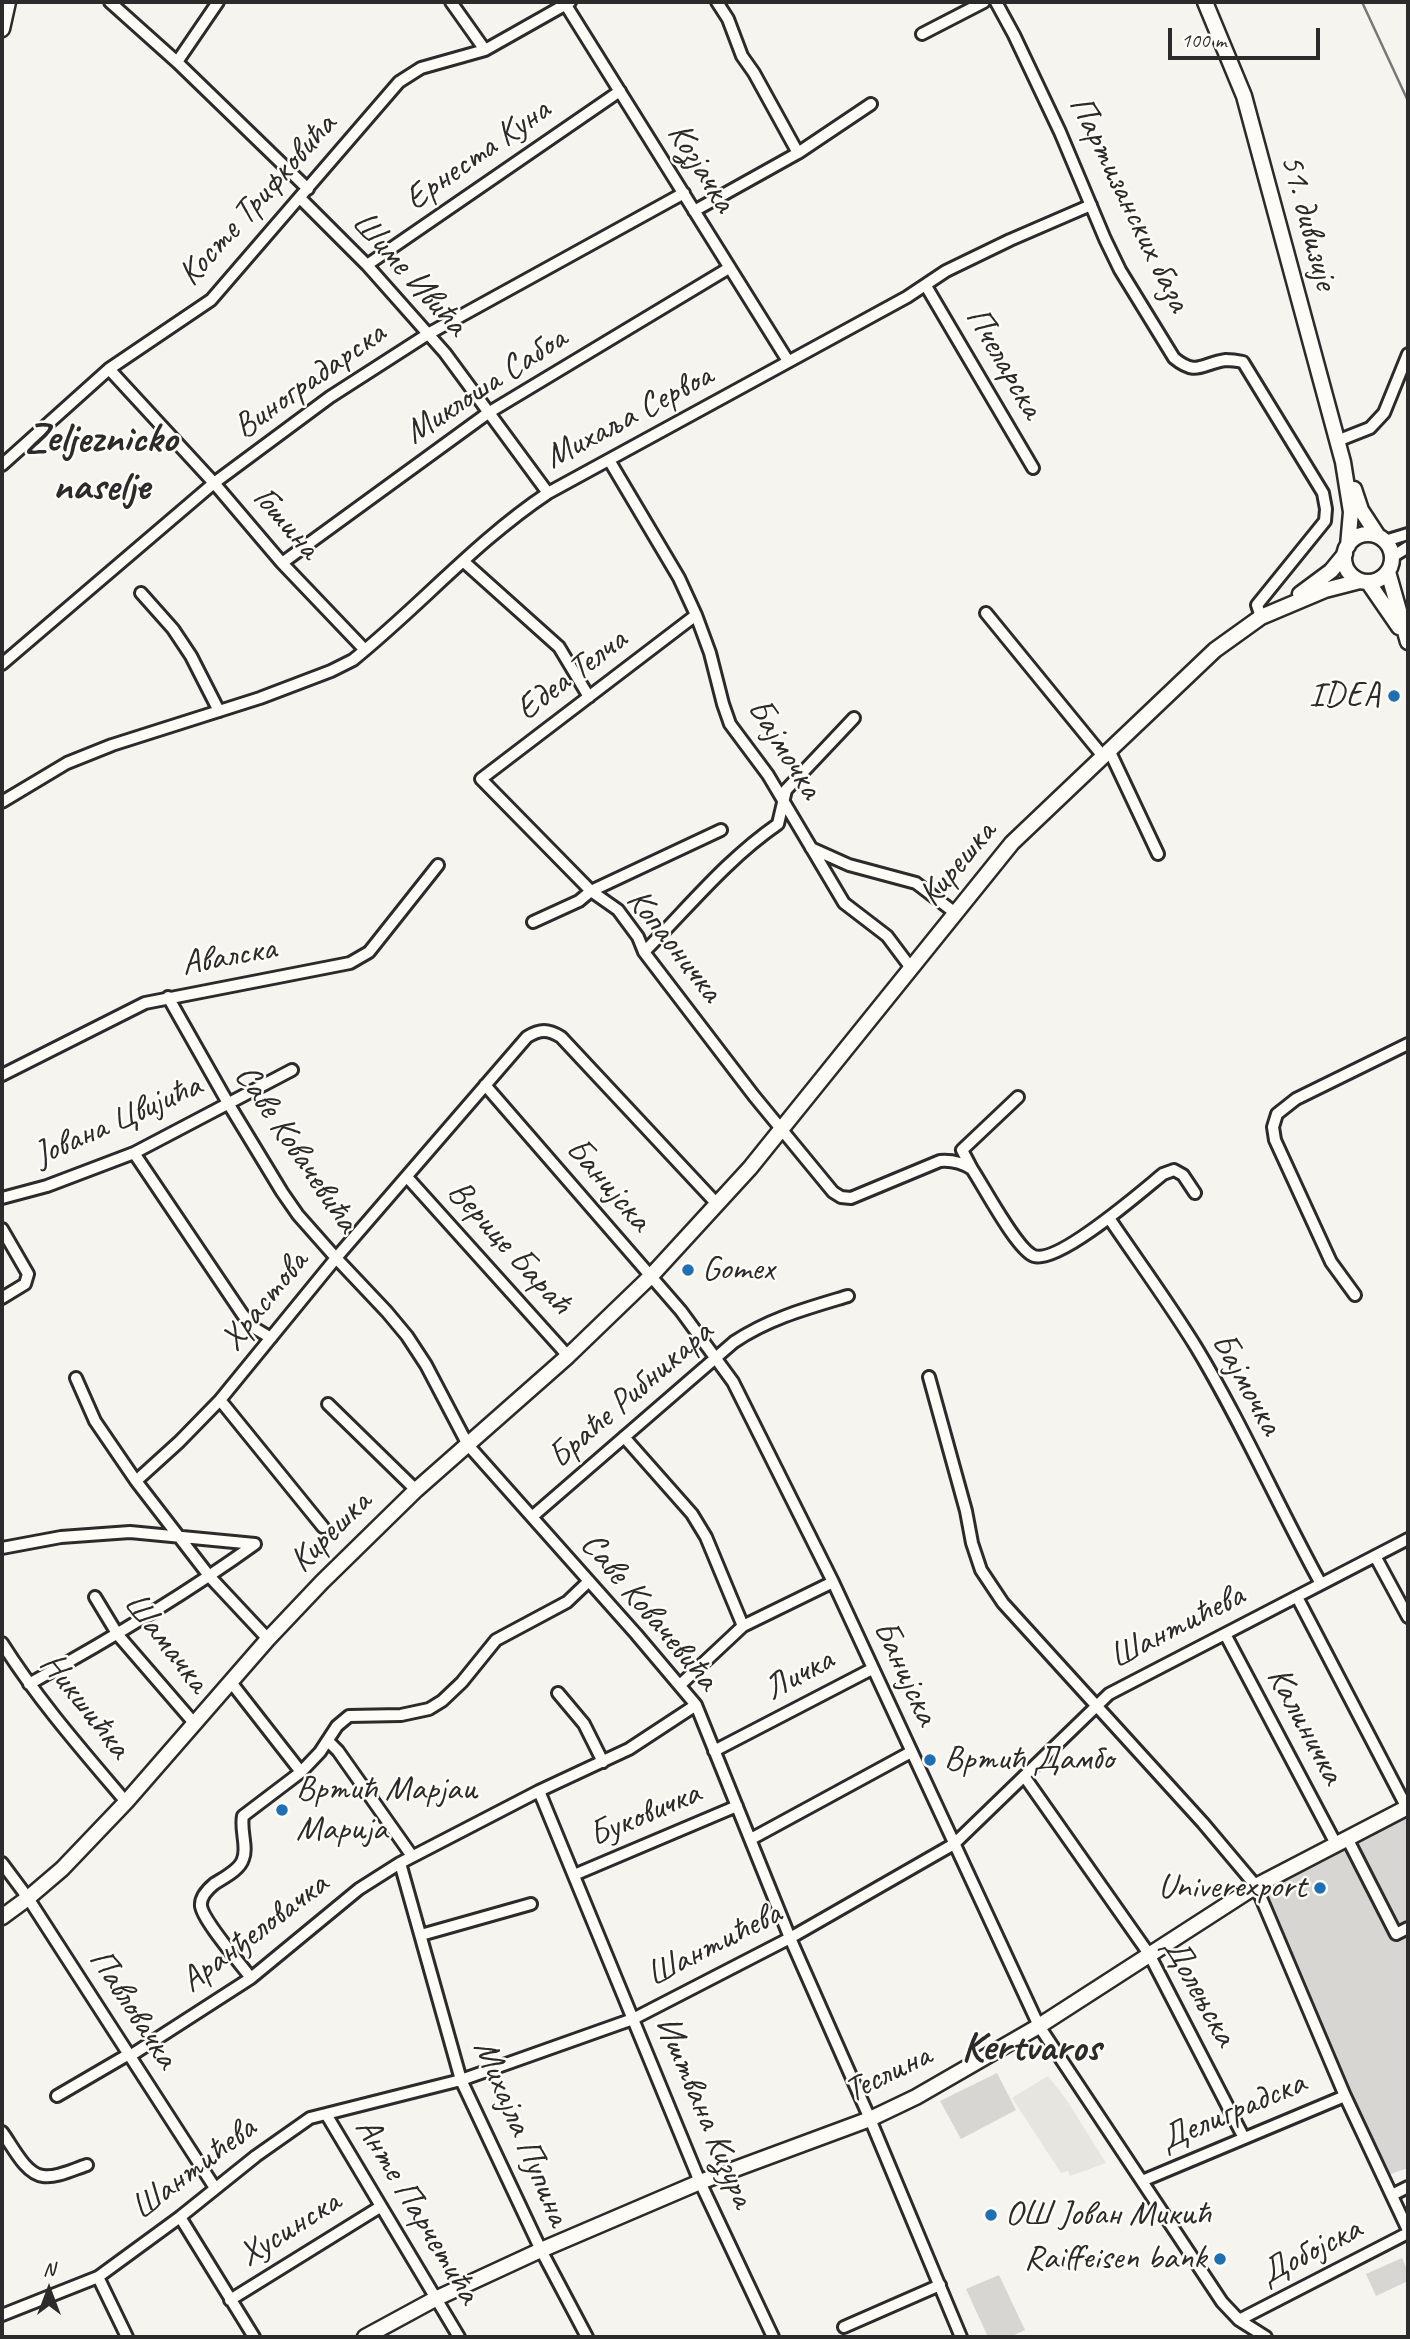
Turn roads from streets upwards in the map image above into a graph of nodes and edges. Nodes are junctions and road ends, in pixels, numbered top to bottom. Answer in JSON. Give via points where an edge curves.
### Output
{"nodes":[{"id":1,"x":8,"y":2,"type":"edge"},
{"id":2,"x":110,"y":2,"type":"edge"},
{"id":3,"x":218,"y":2,"type":"edge"},
{"id":4,"x":451,"y":2,"type":"edge"},
{"id":5,"x":717,"y":2,"type":"edge"},
{"id":6,"x":984,"y":2,"type":"edge"},
{"id":7,"x":996,"y":2,"type":"edge"},
{"id":8,"x":1205,"y":2,"type":"edge"},
{"id":9,"x":567,"y":3,"type":"edge"},
{"id":10,"x":2,"y":29,"type":"edge"},
{"id":11,"x":922,"y":34,"type":"dead end"},
{"id":12,"x":485,"y":50,"type":"junction"},
{"id":13,"x":177,"y":62,"type":"junction"},
{"id":14,"x":620,"y":91,"type":"junction"},
{"id":15,"x":871,"y":104,"type":"dead end"},
{"id":16,"x":798,"y":153,"type":"junction"},
{"id":17,"x":304,"y":193,"type":"junction"},
{"id":18,"x":684,"y":193,"type":"junction"},
{"id":19,"x":1091,"y":205,"type":"junction"},
{"id":20,"x":694,"y":211,"type":"junction"},
{"id":21,"x":368,"y":265,"type":"junction"},
{"id":22,"x":729,"y":268,"type":"junction"},
{"id":23,"x":926,"y":286,"type":"junction"},
{"id":24,"x":428,"y":334,"type":"junction"},
{"id":25,"x":1408,"y":354,"type":"edge"},
{"id":26,"x":788,"y":361,"type":"junction"},
{"id":27,"x":109,"y":369,"type":"junction"},
{"id":28,"x":488,"y":413,"type":"junction"},
{"id":29,"x":1337,"y":440,"type":"junction"},
{"id":30,"x":609,"y":460,"type":"junction"},
{"id":31,"x":1343,"y":462,"type":"junction"},
{"id":32,"x":2,"y":465,"type":"edge"},
{"id":33,"x":1033,"y":468,"type":"dead end"},
{"id":34,"x":214,"y":482,"type":"junction"},
{"id":35,"x":548,"y":493,"type":"junction"},
{"id":36,"x":1408,"y":534,"type":"edge"},
{"id":37,"x":1381,"y":539,"type":"junction"},
{"id":38,"x":1408,"y":547,"type":"edge"},
{"id":39,"x":1346,"y":550,"type":"junction"},
{"id":40,"x":463,"y":561,"type":"junction"},
{"id":41,"x":282,"y":563,"type":"junction"},
{"id":42,"x":1390,"y":564,"type":"junction"},
{"id":43,"x":1364,"y":582,"type":"junction"},
{"id":44,"x":141,"y":593,"type":"dead end"},
{"id":45,"x":1286,"y":606,"type":"junction"},
{"id":46,"x":986,"y":613,"type":"dead end"},
{"id":47,"x":696,"y":615,"type":"junction"},
{"id":48,"x":1261,"y":617,"type":"junction"},
{"id":49,"x":1408,"y":640,"type":"edge"},
{"id":50,"x":365,"y":650,"type":"junction"},
{"id":51,"x":2,"y":664,"type":"edge"},
{"id":52,"x":589,"y":697,"type":"junction"},
{"id":53,"x":219,"y":711,"type":"junction"},
{"id":54,"x":854,"y":718,"type":"dead end"},
{"id":55,"x":1106,"y":753,"type":"junction"},
{"id":56,"x":481,"y":779,"type":"joint"},
{"id":57,"x":782,"y":799,"type":"junction"},
{"id":58,"x":2,"y":802,"type":"edge"},
{"id":59,"x":721,"y":830,"type":"dead end"},
{"id":60,"x":811,"y":848,"type":"junction"},
{"id":61,"x":1158,"y":854,"type":"dead end"},
{"id":62,"x":438,"y":865,"type":"dead end"},
{"id":63,"x":591,"y":891,"type":"junction"},
{"id":64,"x":954,"y":912,"type":"junction"},
{"id":65,"x":533,"y":922,"type":"dead end"},
{"id":66,"x":644,"y":952,"type":"junction"},
{"id":67,"x":911,"y":968,"type":"junction"},
{"id":68,"x":168,"y":997,"type":"junction"},
{"id":69,"x":1408,"y":1044,"type":"edge"},
{"id":70,"x":292,"y":1070,"type":"dead end"},
{"id":71,"x":2,"y":1075,"type":"edge"},
{"id":72,"x":485,"y":1085,"type":"junction"},
{"id":73,"x":1018,"y":1097,"type":"dead end"},
{"id":74,"x":228,"y":1103,"type":"junction"},
{"id":75,"x":782,"y":1129,"type":"junction"},
{"id":76,"x":962,"y":1150,"type":"junction"},
{"id":77,"x":134,"y":1153,"type":"junction"},
{"id":78,"x":950,"y":1160,"type":"junction"},
{"id":79,"x":972,"y":1169,"type":"junction"},
{"id":80,"x":407,"y":1177,"type":"junction"},
{"id":81,"x":1195,"y":1194,"type":"dead end"},
{"id":82,"x":2,"y":1198,"type":"edge"},
{"id":83,"x":717,"y":1204,"type":"junction"},
{"id":84,"x":1109,"y":1218,"type":"junction"},
{"id":85,"x":2,"y":1229,"type":"edge"},
{"id":86,"x":336,"y":1258,"type":"junction"},
{"id":87,"x":651,"y":1276,"type":"junction"},
{"id":88,"x":1355,"y":1295,"type":"dead end"},
{"id":89,"x":848,"y":1296,"type":"dead end"},
{"id":90,"x":2,"y":1298,"type":"edge"},
{"id":91,"x":271,"y":1338,"type":"junction"},
{"id":92,"x":568,"y":1356,"type":"junction"},
{"id":93,"x":716,"y":1359,"type":"junction"},
{"id":94,"x":929,"y":1377,"type":"dead end"},
{"id":95,"x":76,"y":1378,"type":"dead end"},
{"id":96,"x":220,"y":1400,"type":"junction"},
{"id":97,"x":328,"y":1404,"type":"dead end"},
{"id":98,"x":624,"y":1437,"type":"junction"},
{"id":99,"x":468,"y":1445,"type":"junction"},
{"id":100,"x":136,"y":1481,"type":"junction"},
{"id":101,"x":416,"y":1490,"type":"junction"},
{"id":102,"x":533,"y":1516,"type":"junction"},
{"id":103,"x":323,"y":1527,"type":"dead end"},
{"id":104,"x":179,"y":1536,"type":"junction"},
{"id":105,"x":1408,"y":1539,"type":"edge"},
{"id":106,"x":2,"y":1548,"type":"edge"},
{"id":107,"x":1375,"y":1556,"type":"junction"},
{"id":108,"x":210,"y":1577,"type":"junction"},
{"id":109,"x":589,"y":1581,"type":"junction"},
{"id":110,"x":833,"y":1583,"type":"junction"},
{"id":111,"x":1321,"y":1584,"type":"junction"},
{"id":112,"x":95,"y":1597,"type":"dead end"},
{"id":113,"x":1297,"y":1597,"type":"junction"},
{"id":114,"x":1408,"y":1617,"type":"edge"},
{"id":115,"x":743,"y":1626,"type":"junction"},
{"id":116,"x":1225,"y":1634,"type":"junction"},
{"id":117,"x":118,"y":1635,"type":"junction"},
{"id":118,"x":268,"y":1639,"type":"junction"},
{"id":119,"x":2,"y":1643,"type":"edge"},
{"id":120,"x":872,"y":1669,"type":"junction"},
{"id":121,"x":230,"y":1681,"type":"junction"},
{"id":122,"x":29,"y":1684,"type":"junction"},
{"id":123,"x":680,"y":1685,"type":"junction"},
{"id":124,"x":558,"y":1693,"type":"dead end"},
{"id":125,"x":1096,"y":1704,"type":"junction"},
{"id":126,"x":696,"y":1705,"type":"junction"},
{"id":127,"x":194,"y":1723,"type":"junction"},
{"id":128,"x":328,"y":1741,"type":"junction"},
{"id":129,"x":714,"y":1751,"type":"junction"},
{"id":130,"x":911,"y":1752,"type":"junction"},
{"id":131,"x":603,"y":1762,"type":"junction"},
{"id":132,"x":301,"y":1772,"type":"junction"},
{"id":133,"x":1024,"y":1776,"type":"junction"},
{"id":134,"x":538,"y":1791,"type":"junction"},
{"id":135,"x":126,"y":1802,"type":"junction"},
{"id":136,"x":737,"y":1806,"type":"junction"},
{"id":137,"x":1408,"y":1807,"type":"edge"},
{"id":138,"x":751,"y":1839,"type":"junction"},
{"id":139,"x":1342,"y":1841,"type":"junction"},
{"id":140,"x":954,"y":1844,"type":"junction"},
{"id":141,"x":412,"y":1856,"type":"junction"},
{"id":142,"x":2,"y":1863,"type":"edge"},
{"id":143,"x":400,"y":1863,"type":"junction"},
{"id":144,"x":574,"y":1875,"type":"junction"},
{"id":145,"x":1256,"y":1886,"type":"junction"},
{"id":146,"x":28,"y":1898,"type":"junction"},
{"id":147,"x":531,"y":1905,"type":"dead end"},
{"id":148,"x":2,"y":1917,"type":"edge"},
{"id":149,"x":1408,"y":1928,"type":"edge"},
{"id":150,"x":421,"y":1935,"type":"junction"},
{"id":151,"x":790,"y":1938,"type":"junction"},
{"id":152,"x":1149,"y":1954,"type":"junction"},
{"id":153,"x":251,"y":1978,"type":"junction"},
{"id":154,"x":633,"y":2019,"type":"junction"},
{"id":155,"x":1039,"y":2026,"type":"junction"},
{"id":156,"x":129,"y":2055,"type":"junction"},
{"id":157,"x":461,"y":2080,"type":"junction"},
{"id":158,"x":57,"y":2096,"type":"dead end"},
{"id":159,"x":1345,"y":2096,"type":"junction"},
{"id":160,"x":326,"y":2114,"type":"junction"},
{"id":161,"x":870,"y":2119,"type":"junction"},
{"id":162,"x":2,"y":2132,"type":"edge"},
{"id":163,"x":1244,"y":2138,"type":"junction"},
{"id":164,"x":87,"y":2165,"type":"dead end"},
{"id":165,"x":1142,"y":2181,"type":"junction"},
{"id":166,"x":701,"y":2182,"type":"junction"},
{"id":167,"x":215,"y":2188,"type":"junction"},
{"id":168,"x":1408,"y":2188,"type":"edge"},
{"id":169,"x":1392,"y":2195,"type":"junction"},
{"id":170,"x":380,"y":2207,"type":"junction"},
{"id":171,"x":180,"y":2217,"type":"junction"},
{"id":172,"x":1408,"y":2232,"type":"edge"},
{"id":173,"x":541,"y":2250,"type":"junction"},
{"id":174,"x":98,"y":2277,"type":"junction"},
{"id":175,"x":940,"y":2285,"type":"junction"},
{"id":176,"x":435,"y":2299,"type":"junction"},
{"id":177,"x":230,"y":2300,"type":"junction"},
{"id":178,"x":2,"y":2315,"type":"edge"},
{"id":179,"x":1240,"y":2320,"type":"junction"},
{"id":180,"x":844,"y":2327,"type":"dead end"},
{"id":181,"x":127,"y":2337,"type":"edge"},
{"id":182,"x":254,"y":2337,"type":"edge"},
{"id":183,"x":365,"y":2337,"type":"edge"},
{"id":184,"x":459,"y":2337,"type":"edge"},
{"id":185,"x":587,"y":2337,"type":"edge"},
{"id":186,"x":773,"y":2337,"type":"edge"},
{"id":187,"x":961,"y":2337,"type":"edge"},
{"id":188,"x":1266,"y":2337,"type":"edge"}],
"edges":[{"from":1,"to":10,"type":"street"},
{"from":2,"to":13,"type":"street","name":"Шиме Ивића"},
{"from":3,"to":13,"type":"street"},
{"from":4,"to":12,"type":"street"},
{"from":5,"to":16,"type":"street"},
{"from":6,"to":11,"type":"street"},
{"from":7,"to":19,"type":"street","name":"Партизанских база"},
{"from":8,"to":29,"type":"street","name":"51. дивизије","via":[[1244,96]]},
{"from":9,"to":12,"type":"street","name":"Косте Трифковића"},
{"from":9,"to":14,"type":"street","name":"Козјачка"},
{"from":12,"to":17,"type":"street","name":"Косте Трифковића","via":[[421,68],[399,82]]},
{"from":13,"to":17,"type":"street","name":"Шиме Ивића"},
{"from":14,"to":18,"type":"street","name":"Козјачка"},
{"from":14,"to":21,"type":"street","name":"Ернеста Куна"},
{"from":15,"to":16,"type":"street"},
{"from":16,"to":20,"type":"street"},
{"from":17,"to":21,"type":"street","name":"Шиме Ивића"},
{"from":17,"to":27,"type":"street","name":"Косте Трифковића","via":[[211,300]]},
{"from":18,"to":20,"type":"street","name":"Козјачка"},
{"from":18,"to":24,"type":"street","name":"Виноградарска"},
{"from":19,"to":23,"type":"street","name":"Михаља Сервоа","via":[[946,271]]},
{"from":19,"to":48,"type":"street","name":"Партизанских база","via":[[1120,270],[1174,358],[1192,369],[1226,360],[1243,362],[1323,493],[1325,521],[1257,605]]},
{"from":20,"to":22,"type":"street","name":"Козјачка"},
{"from":21,"to":24,"type":"street","name":"Шиме Ивића"},
{"from":22,"to":26,"type":"street","name":"Козјачка"},
{"from":22,"to":28,"type":"street","name":"Миклоша Сабоа"},
{"from":23,"to":26,"type":"street","name":"Михаља Сервоа"},
{"from":23,"to":33,"type":"street","name":"Пчеларска"},
{"from":24,"to":28,"type":"street","name":"Шиме Ивића"},
{"from":24,"to":34,"type":"street","name":"Виноградарска","via":[[330,397]]},
{"from":25,"to":29,"type":"street","via":[[1384,413],[1370,428]]},
{"from":26,"to":30,"type":"street","name":"Михаља Сервоа"},
{"from":27,"to":32,"type":"street","name":"Косте Трифковића"},
{"from":27,"to":34,"type":"street","name":"Гошина"},
{"from":28,"to":35,"type":"street","name":"Шиме Ивића"},
{"from":28,"to":41,"type":"street","name":"Миклоша Сабоа"},
{"from":29,"to":31,"type":"street","name":"51. дивизије"},
{"from":30,"to":35,"type":"street","name":"Михаља Сервоа"},
{"from":30,"to":47,"type":"street","name":"Бајмочка"},
{"from":31,"to":37,"type":"street","name":"51. дивизије","via":[[1361,510]]},
{"from":31,"to":39,"type":"street","name":"51. дивизије","via":[[1351,512]]},
{"from":34,"to":41,"type":"street","name":"Гошина"},
{"from":34,"to":51,"type":"street","name":"Виноградарска"},
{"from":35,"to":40,"type":"street","name":"Михаља Сервоа"},
{"from":36,"to":37,"type":"street"},
{"from":37,"to":39,"type":"street","via":[[1361,536]]},
{"from":37,"to":42,"type":"street","via":[[1390,548]]},
{"from":38,"to":42,"type":"street"},
{"from":39,"to":43,"type":"street","via":[[1347,570]]},
{"from":39,"to":45,"type":"street","name":"Кирешка","via":[[1331,571]]},
{"from":40,"to":50,"type":"street","name":"Михаља Сервоа"},
{"from":40,"to":52,"type":"street","via":[[559,647]]},
{"from":41,"to":50,"type":"street","name":"Гошина"},
{"from":42,"to":43,"type":"street","via":[[1382,578]]},
{"from":42,"to":49,"type":"street"},
{"from":43,"to":45,"type":"street","name":"Кирешка","via":[[1332,587]]},
{"from":43,"to":49,"type":"street"},
{"from":44,"to":53,"type":"street","via":[[191,656]]},
{"from":45,"to":48,"type":"street","name":"Кирешка"},
{"from":46,"to":55,"type":"street"},
{"from":47,"to":52,"type":"street","name":"Едеа Телча"},
{"from":47,"to":57,"type":"street","name":"Бајмочка","via":[[730,724]]},
{"from":48,"to":55,"type":"street","name":"Кирешка","via":[[1215,650]]},
{"from":50,"to":53,"type":"street","name":"Михаља Сервоа","via":[[331,671]]},
{"from":52,"to":56,"type":"street","name":"Едеа Телча"},
{"from":53,"to":58,"type":"street","name":"Михаља Сервоа","via":[[68,762]]},
{"from":54,"to":57,"type":"street"},
{"from":55,"to":61,"type":"street"},
{"from":55,"to":64,"type":"street","name":"Кирешка","via":[[1012,843]]},
{"from":56,"to":63,"type":"street","name":"Копаоничка"},
{"from":57,"to":60,"type":"street","name":"Бајмочка"},
{"from":57,"to":66,"type":"street","via":[[778,824],[708,883]]},
{"from":59,"to":63,"type":"street"},
{"from":60,"to":64,"type":"street","name":"Бајмочка","via":[[849,865],[916,883]]},
{"from":60,"to":67,"type":"street","via":[[844,903],[887,936]]},
{"from":62,"to":68,"type":"street","name":"Авалска","via":[[369,952],[350,963]]},
{"from":63,"to":65,"type":"street"},
{"from":63,"to":66,"type":"street","name":"Копаоничка","via":[[618,910]]},
{"from":64,"to":67,"type":"street","name":"Кирешка"},
{"from":66,"to":75,"type":"street","name":"Копаоничка"},
{"from":67,"to":75,"type":"street","name":"Кирешка"},
{"from":68,"to":71,"type":"street","name":"Авалска","via":[[115,1016]]},
{"from":68,"to":74,"type":"street","name":"Саве Ковачевића"},
{"from":69,"to":88,"type":"street","via":[[1296,1100],[1277,1114],[1273,1127],[1331,1262]]},
{"from":70,"to":74,"type":"street","name":"Јована Цвијића"},
{"from":72,"to":80,"type":"street","name":"Храстова"},
{"from":72,"to":83,"type":"street","via":[[527,1037],[550,1031],[561,1037]]},
{"from":72,"to":87,"type":"street","name":"Банијска"},
{"from":73,"to":76,"type":"street"},
{"from":74,"to":77,"type":"street","name":"Јована Цвијића"},
{"from":74,"to":86,"type":"street","name":"Саве Ковачевића","via":[[298,1215]]},
{"from":75,"to":78,"type":"street","via":[[841,1197],[858,1196]]},
{"from":75,"to":83,"type":"street","name":"Кирешка"},
{"from":76,"to":78,"type":"street"},
{"from":76,"to":79,"type":"street"},
{"from":77,"to":82,"type":"street","name":"Јована Цвијића"},
{"from":77,"to":91,"type":"street","via":[[243,1315]]},
{"from":78,"to":79,"type":"street"},
{"from":79,"to":84,"type":"street","via":[[1020,1245],[1036,1256],[1048,1256]]},
{"from":80,"to":86,"type":"street","name":"Храстова"},
{"from":80,"to":92,"type":"street","name":"Верице Бараћ"},
{"from":81,"to":84,"type":"street","via":[[1174,1170]]},
{"from":83,"to":87,"type":"street","name":"Кирешка"},
{"from":84,"to":111,"type":"street","name":"Бајмочка","via":[[1195,1346]]},
{"from":85,"to":90,"type":"street","via":[[28,1274],[25,1284]]},
{"from":86,"to":91,"type":"street","name":"Храстова"},
{"from":86,"to":99,"type":"street","name":"Саве Ковачевића","via":[[407,1336]]},
{"from":87,"to":92,"type":"street","name":"Кирешка"},
{"from":87,"to":93,"type":"street","name":"Банијска"},
{"from":89,"to":93,"type":"street","name":"Браће Рибникара","via":[[756,1327]]},
{"from":91,"to":96,"type":"street","name":"Храстова"},
{"from":92,"to":99,"type":"street","name":"Кирешка"},
{"from":93,"to":98,"type":"street","name":"Браће Рибникара"},
{"from":93,"to":110,"type":"street","name":"Банијска","via":[[752,1418]]},
{"from":94,"to":125,"type":"street","via":[[981,1570],[1003,1603]]},
{"from":95,"to":100,"type":"street","via":[[95,1421]]},
{"from":96,"to":100,"type":"street","name":"Храстова"},
{"from":96,"to":103,"type":"street"},
{"from":97,"to":101,"type":"street"},
{"from":98,"to":102,"type":"street","name":"Браће Рибникара"},
{"from":98,"to":115,"type":"street","via":[[692,1514]]},
{"from":99,"to":101,"type":"street","name":"Кирешка"},
{"from":99,"to":102,"type":"street","name":"Саве Ковачевића"},
{"from":100,"to":104,"type":"street"},
{"from":101,"to":118,"type":"street","name":"Кирешка"},
{"from":102,"to":109,"type":"street","name":"Саве Ковачевића"},
{"from":104,"to":106,"type":"street","via":[[101,1533]]},
{"from":104,"to":108,"type":"street"},
{"from":104,"to":108,"type":"street","via":[[255,1544]]},
{"from":105,"to":107,"type":"street","name":"Шантићева"},
{"from":107,"to":111,"type":"street","name":"Шантићева"},
{"from":107,"to":114,"type":"street"},
{"from":108,"to":117,"type":"street"},
{"from":108,"to":118,"type":"street"},
{"from":109,"to":123,"type":"street","name":"Саве Ковачевића"},
{"from":109,"to":128,"type":"street","via":[[567,1602],[496,1640],[443,1701],[401,1715],[349,1716]]},
{"from":110,"to":115,"type":"street"},
{"from":110,"to":120,"type":"street","name":"Банијска"},
{"from":111,"to":113,"type":"street","name":"Шантићева"},
{"from":112,"to":117,"type":"street","name":"Шамачка"},
{"from":113,"to":116,"type":"street","name":"Шантићева"},
{"from":113,"to":137,"type":"street"},
{"from":115,"to":123,"type":"street"},
{"from":116,"to":125,"type":"street","name":"Шантићева","via":[[1127,1683]]},
{"from":116,"to":139,"type":"street","name":"Калиничка"},
{"from":117,"to":122,"type":"street"},
{"from":117,"to":127,"type":"street","name":"Шамачка"},
{"from":118,"to":121,"type":"street","name":"Кирешка"},
{"from":119,"to":122,"type":"street","name":"Никшићка"},
{"from":120,"to":129,"type":"street","name":"Личка"},
{"from":120,"to":130,"type":"street","name":"Банијска"},
{"from":121,"to":127,"type":"street","name":"Кирешка"},
{"from":121,"to":132,"type":"street"},
{"from":122,"to":135,"type":"street","name":"Никшићка"},
{"from":123,"to":126,"type":"street","name":"Саве Ковачевића"},
{"from":124,"to":131,"type":"street","via":[[584,1724]]},
{"from":125,"to":133,"type":"street","name":"Шантићева"},
{"from":125,"to":145,"type":"street"},
{"from":126,"to":129,"type":"street","name":"Саве Ковачевића"},
{"from":126,"to":131,"type":"street","name":"Аранђеловачка"},
{"from":127,"to":135,"type":"street","name":"Кирешка"},
{"from":128,"to":132,"type":"street"},
{"from":128,"to":141,"type":"street"},
{"from":129,"to":136,"type":"street","name":"Саве Ковачевића"},
{"from":130,"to":138,"type":"street"},
{"from":130,"to":140,"type":"street","name":"Банијска"},
{"from":131,"to":134,"type":"street","name":"Аранђеловачка"},
{"from":132,"to":153,"type":"street","via":[[243,1816],[244,1858],[201,1899],[207,1919]]},
{"from":133,"to":140,"type":"street","name":"Шантићева"},
{"from":133,"to":152,"type":"street","name":"Долењска"},
{"from":134,"to":141,"type":"street","name":"Аранђеловачка"},
{"from":134,"to":144,"type":"street","name":"Иштвана Кизура"},
{"from":135,"to":146,"type":"street","name":"Кирешка"},
{"from":136,"to":138,"type":"street","name":"Саве Ковачевића"},
{"from":136,"to":144,"type":"street","name":"Буковичка"},
{"from":137,"to":139,"type":"street","name":"Теслина"},
{"from":138,"to":151,"type":"street","name":"Саве Ковачевића"},
{"from":139,"to":145,"type":"street","name":"Теслина"},
{"from":139,"to":149,"type":"street","name":"Калиничка","via":[[1396,1934]]},
{"from":140,"to":151,"type":"street","name":"Шантићева"},
{"from":140,"to":155,"type":"street","name":"Банијска"},
{"from":141,"to":143,"type":"street","name":"Аранђеловачка"},
{"from":142,"to":146,"type":"street","name":"Павловачка"},
{"from":143,"to":150,"type":"street","name":"Михајла Пупина"},
{"from":143,"to":153,"type":"street","name":"Аранђеловачка","via":[[359,1889]]},
{"from":144,"to":154,"type":"street","name":"Иштвана Кизура"},
{"from":145,"to":152,"type":"street","name":"Теслина"},
{"from":145,"to":159,"type":"street"},
{"from":146,"to":148,"type":"street","name":"Кирешка"},
{"from":146,"to":156,"type":"street","name":"Павловачка"},
{"from":147,"to":150,"type":"street"},
{"from":150,"to":157,"type":"street","name":"Михајла Пупина"},
{"from":151,"to":154,"type":"street","name":"Шантићева"},
{"from":151,"to":161,"type":"street","name":"Саве Ковачевића"},
{"from":152,"to":155,"type":"street","name":"Теслина"},
{"from":152,"to":163,"type":"street","name":"Долењска"},
{"from":153,"to":156,"type":"street","name":"Аранђеловачка"},
{"from":154,"to":157,"type":"street","name":"Шантићева"},
{"from":154,"to":166,"type":"street","name":"Иштвана Кизура"},
{"from":155,"to":161,"type":"street","name":"Теслина"},
{"from":155,"to":165,"type":"street","name":"Банијска"},
{"from":156,"to":158,"type":"street","name":"Аранђеловачка"},
{"from":156,"to":167,"type":"street","name":"Павловачка"},
{"from":157,"to":160,"type":"street","name":"Шантићева"},
{"from":157,"to":173,"type":"street","name":"Михајла Пупина"},
{"from":159,"to":163,"type":"street","name":"Делиградска"},
{"from":159,"to":169,"type":"street"},
{"from":160,"to":167,"type":"street","name":"Шантићева","via":[[310,2118]]},
{"from":160,"to":170,"type":"street","name":"Анте Парчетића"},
{"from":161,"to":166,"type":"street","name":"Теслина"},
{"from":161,"to":175,"type":"street","name":"Саве Ковачевића"},
{"from":162,"to":164,"type":"street","via":[[34,2173],[52,2175]]},
{"from":163,"to":165,"type":"street","name":"Делиградска"},
{"from":165,"to":179,"type":"street","name":"Банијска","via":[[1222,2302]]},
{"from":166,"to":173,"type":"street","name":"Теслина"},
{"from":166,"to":186,"type":"street","name":"Иштвана Кизура"},
{"from":167,"to":171,"type":"street","name":"Шантићева"},
{"from":168,"to":169,"type":"street"},
{"from":169,"to":172,"type":"street"},
{"from":170,"to":176,"type":"street","name":"Анте Парчетића"},
{"from":170,"to":177,"type":"street","name":"Хусинска"},
{"from":171,"to":174,"type":"street","name":"Шантићева"},
{"from":171,"to":177,"type":"street"},
{"from":172,"to":179,"type":"street","name":"Добојска"},
{"from":173,"to":176,"type":"street","name":"Теслина"},
{"from":173,"to":185,"type":"street","name":"Михајла Пупина"},
{"from":174,"to":178,"type":"street","name":"Шантићева"},
{"from":174,"to":181,"type":"street"},
{"from":175,"to":180,"type":"street"},
{"from":175,"to":187,"type":"street","name":"Саве Ковачевића"},
{"from":176,"to":183,"type":"street","name":"Теслина"},
{"from":176,"to":184,"type":"street","name":"Анте Парчетића"},
{"from":177,"to":182,"type":"street"},
{"from":179,"to":188,"type":"street","name":"Банијска"}]}
